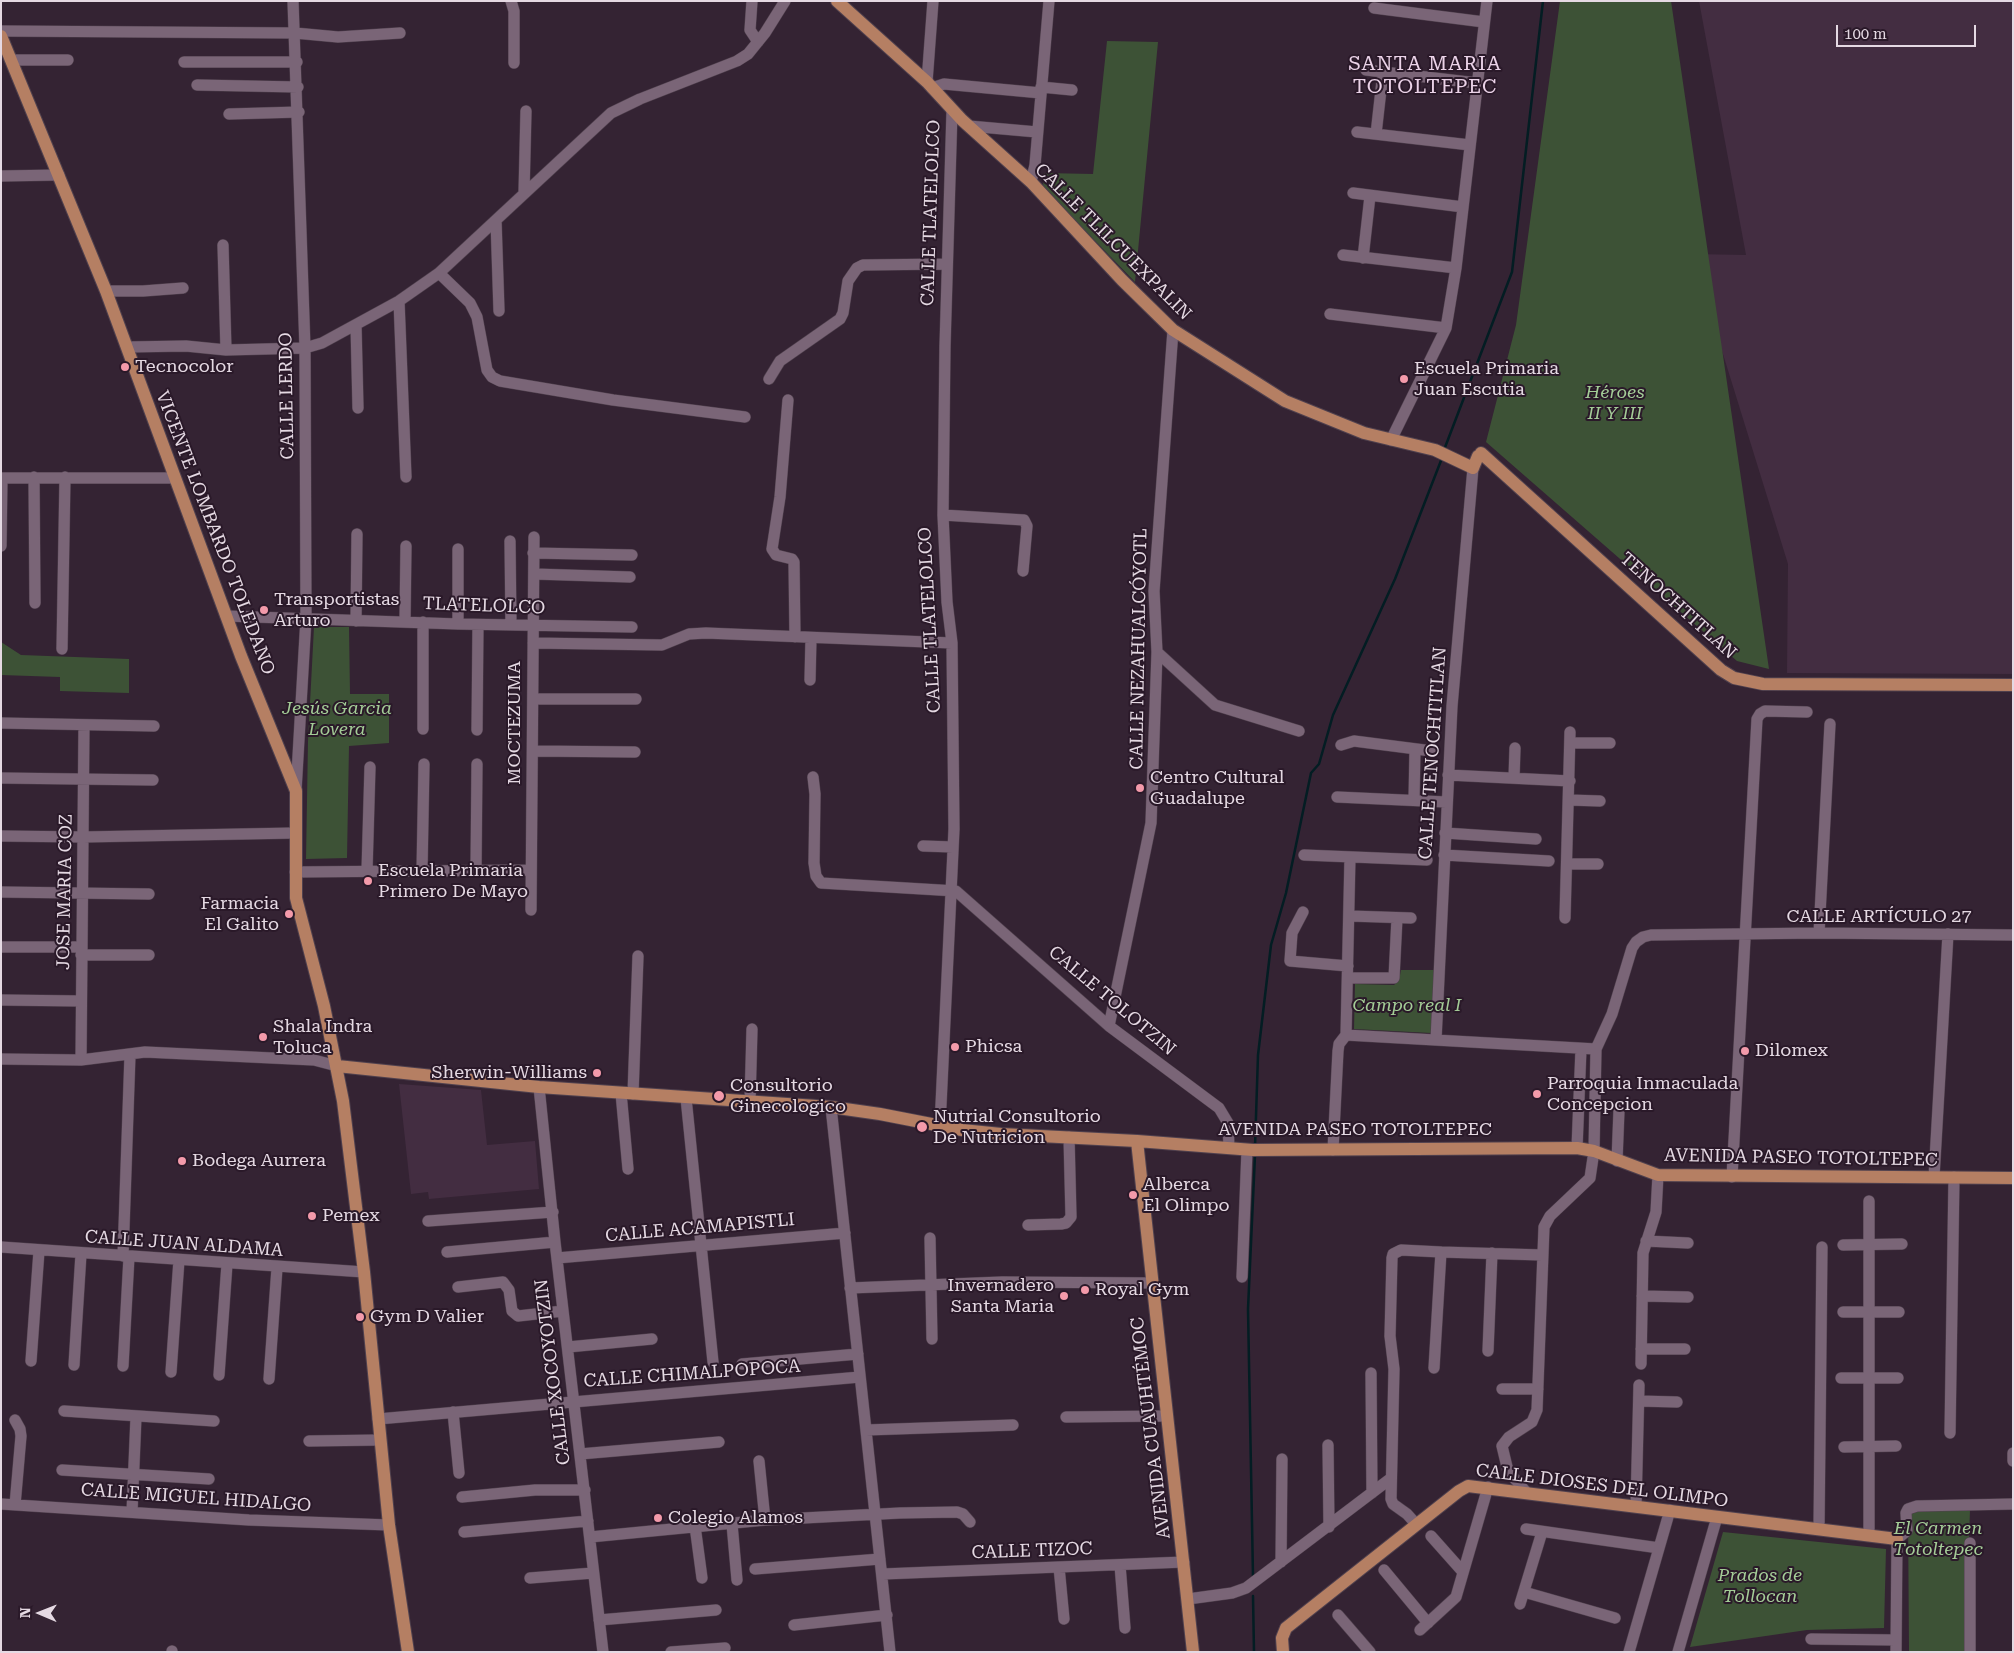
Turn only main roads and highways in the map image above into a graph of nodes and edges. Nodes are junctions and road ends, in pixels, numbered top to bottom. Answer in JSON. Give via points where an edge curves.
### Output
{"nodes":[{"id":1,"x":837,"y":1,"type":"edge"},
{"id":2,"x":1,"y":36,"type":"edge"},
{"id":3,"x":1435,"y":450,"type":"joint"},
{"id":4,"x":2013,"y":685,"type":"edge"},
{"id":5,"x":337,"y":1066,"type":"junction"},
{"id":6,"x":1137,"y":1141,"type":"junction"},
{"id":7,"x":2013,"y":1178,"type":"edge"},
{"id":8,"x":1897,"y":1539,"type":"road end"},
{"id":9,"x":408,"y":1652,"type":"edge"},
{"id":10,"x":1193,"y":1652,"type":"edge"},
{"id":11,"x":1283,"y":1652,"type":"edge"}],
"edges":[{"from":1,"to":3,"type":"main road","name":"CALLE TLILCUEXPALIN","via":[[1032,182],[1173,330],[1285,401],[1364,433]]},
{"from":2,"to":5,"type":"main road","name":"VICENTE LOMBARDO TOLEDANO","via":[[106,291],[226,616],[296,791],[296,898]]},
{"from":3,"to":4,"type":"main road","name":"TENOCHTITLAN","via":[[1448,456],[1477,460],[1734,678],[1763,684]]},
{"from":5,"to":6,"type":"main road","name":"AVENIDA PASEO TOTOLTEPEC","via":[[539,1087],[832,1107],[1001,1134]]},
{"from":5,"to":9,"type":"main road","via":[[364,1272],[389,1525]]},
{"from":6,"to":7,"type":"main road","name":"AVENIDA PASEO TOTOLTEPEC","via":[[1252,1150],[1577,1148],[1594,1151],[1658,1175]]},
{"from":6,"to":10,"type":"main road","name":"AVENIDA CUAUHTÉMOC"},
{"from":8,"to":11,"type":"main road","name":"CALLE DIOSES DEL OLIMPO","via":[[1473,1486],[1463,1488],[1286,1628],[1282,1638]]}]}
